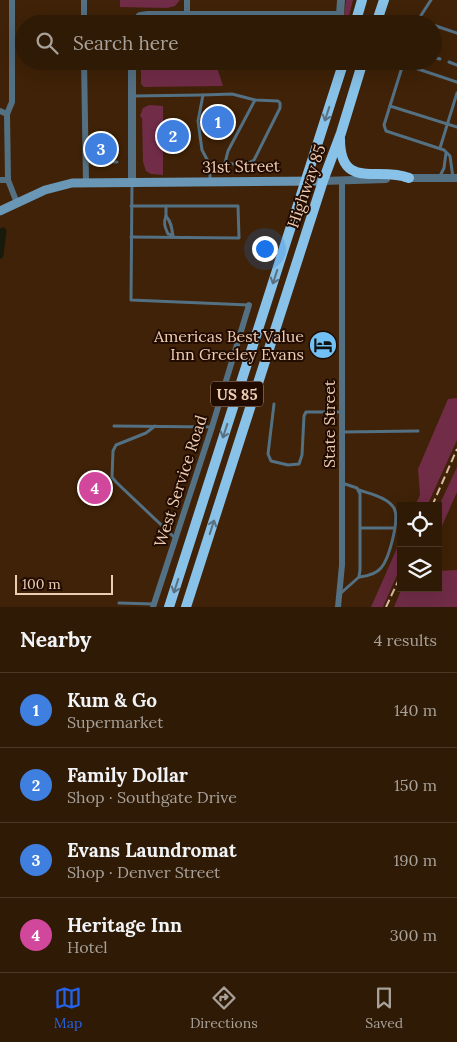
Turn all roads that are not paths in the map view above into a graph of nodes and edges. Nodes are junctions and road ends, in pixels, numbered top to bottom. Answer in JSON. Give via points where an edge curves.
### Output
{"nodes":[{"id":1,"x":12,"y":0,"type":"edge"},
{"id":2,"x":84,"y":0,"type":"edge"},
{"id":3,"x":187,"y":0,"type":"edge"},
{"id":4,"x":341,"y":0,"type":"edge"},
{"id":5,"x":362,"y":0,"type":"edge"},
{"id":6,"x":384,"y":0,"type":"edge"},
{"id":7,"x":431,"y":0,"type":"edge"},
{"id":8,"x":84,"y":15,"type":"edge"},
{"id":9,"x":148,"y":15,"type":"edge"},
{"id":10,"x":187,"y":15,"type":"junction"},
{"id":11,"x":358,"y":15,"type":"edge"},
{"id":12,"x":379,"y":15,"type":"edge"},
{"id":13,"x":421,"y":15,"type":"edge"},
{"id":14,"x":442,"y":28,"type":"edge"},
{"id":15,"x":457,"y":33,"type":"edge"},
{"id":16,"x":449,"y":62,"type":"dead end"},
{"id":17,"x":457,"y":65,"type":"edge"},
{"id":18,"x":84,"y":70,"type":"edge"},
{"id":19,"x":132,"y":70,"type":"edge"},
{"id":20,"x":341,"y":70,"type":"edge"},
{"id":21,"x":360,"y":70,"type":"edge"},
{"id":22,"x":401,"y":70,"type":"edge"},
{"id":23,"x":425,"y":70,"type":"edge"},
{"id":24,"x":457,"y":82,"type":"edge"},
{"id":25,"x":457,"y":93,"type":"edge"},
{"id":26,"x":203,"y":95,"type":"junction"},
{"id":27,"x":131,"y":96,"type":"junction"},
{"id":28,"x":255,"y":100,"type":"junction"},
{"id":29,"x":390,"y":106,"type":"junction"},
{"id":30,"x":0,"y":111,"type":"edge"},
{"id":31,"x":7,"y":114,"type":"junction"},
{"id":32,"x":447,"y":124,"type":"junction"},
{"id":33,"x":457,"y":127,"type":"edge"},
{"id":34,"x":340,"y":132,"type":"junction"},
{"id":35,"x":440,"y":148,"type":"junction"},
{"id":36,"x":446,"y":153,"type":"junction"},
{"id":37,"x":85,"y":161,"type":"junction"},
{"id":38,"x":116,"y":162,"type":"dead end"},
{"id":39,"x":225,"y":163,"type":"junction"},
{"id":40,"x":210,"y":167,"type":"junction"},
{"id":41,"x":409,"y":178,"type":"junction"},
{"id":42,"x":439,"y":178,"type":"junction"},
{"id":43,"x":455,"y":178,"type":"edge"},
{"id":44,"x":0,"y":180,"type":"edge"},
{"id":45,"x":8,"y":180,"type":"junction"},
{"id":46,"x":306,"y":180,"type":"junction"},
{"id":47,"x":323,"y":180,"type":"junction"},
{"id":48,"x":342,"y":180,"type":"junction"},
{"id":49,"x":86,"y":182,"type":"junction"},
{"id":50,"x":132,"y":182,"type":"junction"},
{"id":51,"x":210,"y":182,"type":"junction"},
{"id":52,"x":17,"y":203,"type":"junction"},
{"id":53,"x":131,"y":206,"type":"junction"},
{"id":54,"x":166,"y":206,"type":"junction"},
{"id":55,"x":0,"y":211,"type":"edge"},
{"id":56,"x":166,"y":216,"type":"junction"},
{"id":57,"x":173,"y":236,"type":"junction"},
{"id":58,"x":131,"y":237,"type":"junction"},
{"id":59,"x":249,"y":305,"type":"joint"},
{"id":60,"x":274,"y":404,"type":"dead end"},
{"id":61,"x":343,"y":412,"type":"junction"},
{"id":62,"x":114,"y":426,"type":"dead end"},
{"id":63,"x":156,"y":426,"type":"junction"},
{"id":64,"x":212,"y":427,"type":"junction"},
{"id":65,"x":418,"y":431,"type":"dead end"},
{"id":66,"x":343,"y":432,"type":"junction"},
{"id":67,"x":342,"y":483,"type":"junction"},
{"id":68,"x":359,"y":490,"type":"junction"},
{"id":69,"x":361,"y":528,"type":"junction"},
{"id":70,"x":394,"y":528,"type":"junction"},
{"id":71,"x":176,"y":539,"type":"junction"},
{"id":72,"x":359,"y":578,"type":"junction"},
{"id":73,"x":340,"y":594,"type":"junction"},
{"id":74,"x":119,"y":603,"type":"dead end"},
{"id":75,"x":154,"y":606,"type":"edge"},
{"id":76,"x":169,"y":607,"type":"edge"},
{"id":77,"x":186,"y":607,"type":"edge"},
{"id":78,"x":338,"y":607,"type":"edge"}],
"edges":[{"from":1,"to":31,"type":"street","via":[[12,102]]},
{"from":2,"to":8,"type":"street"},
{"from":3,"to":10,"type":"street"},
{"from":4,"to":10,"type":"street","via":[[340,15]]},
{"from":5,"to":11,"type":"highway"},
{"from":6,"to":12,"type":"highway"},
{"from":7,"to":13,"type":"lane"},
{"from":9,"to":10,"type":"street"},
{"from":14,"to":15,"type":"lane"},
{"from":16,"to":17,"type":"lane"},
{"from":18,"to":37,"type":"street"},
{"from":19,"to":27,"type":"street"},
{"from":20,"to":46,"type":"highway","name":"Highway 85","number":"US 85","one_way":true},
{"from":21,"to":34,"type":"highway","name":"Highway 85","number":"US 85"},
{"from":22,"to":29,"type":"lane"},
{"from":23,"to":24,"type":"lane"},
{"from":25,"to":32,"type":"lane"},
{"from":26,"to":27,"type":"lane"},
{"from":26,"to":28,"type":"lane","via":[[232,94]]},
{"from":26,"to":40,"type":"lane","via":[[198,121],[202,150]]},
{"from":27,"to":50,"type":"street"},
{"from":28,"to":39,"type":"lane"},
{"from":28,"to":39,"type":"lane","via":[[278,100],[280,108],[254,160],[245,166]]},
{"from":29,"to":32,"type":"lane","via":[[429,121]]},
{"from":29,"to":35,"type":"lane","via":[[384,125],[386,131]]},
{"from":30,"to":31,"type":"street"},
{"from":31,"to":45,"type":"street"},
{"from":32,"to":33,"type":"lane"},
{"from":32,"to":35,"type":"lane"},
{"from":34,"to":41,"type":"highway","via":[[342,158],[350,168],[364,175],[399,174]]},
{"from":34,"to":47,"type":"highway","name":"Highway 85","number":"US 85"},
{"from":35,"to":36,"type":"lane"},
{"from":36,"to":42,"type":"lane"},
{"from":36,"to":43,"type":"lane","via":[[450,156]]},
{"from":37,"to":38,"type":"lane"},
{"from":37,"to":49,"type":"street"},
{"from":39,"to":40,"type":"lane"},
{"from":40,"to":51,"type":"lane"},
{"from":41,"to":42,"type":"street","name":"31st Street"},
{"from":41,"to":48,"type":"street","name":"31st Street"},
{"from":42,"to":43,"type":"street","name":"31st Street"},
{"from":44,"to":45,"type":"street"},
{"from":45,"to":52,"type":"street"},
{"from":46,"to":47,"type":"main road","name":"31st Street"},
{"from":46,"to":51,"type":"main road","name":"31st Street"},
{"from":46,"to":76,"type":"highway","name":"Highway 85","number":"US 85","one_way":true},
{"from":47,"to":48,"type":"street","name":"31st Street"},
{"from":77,"to":47,"type":"highway","name":"Highway 85","number":"US 85","one_way":true},
{"from":48,"to":61,"type":"street","name":"State Street"},
{"from":49,"to":50,"type":"main road","name":"31st Street"},
{"from":49,"to":52,"type":"main road","name":"31st Street","via":[[58,186]]},
{"from":50,"to":51,"type":"main road","name":"31st Street"},
{"from":50,"to":53,"type":"lane"},
{"from":52,"to":55,"type":"main road","name":"31st Street"},
{"from":53,"to":54,"type":"lane"},
{"from":53,"to":58,"type":"lane"},
{"from":54,"to":56,"type":"lane"},
{"from":54,"to":57,"type":"lane","via":[[238,206],[239,238]]},
{"from":56,"to":57,"type":"lane"},
{"from":56,"to":57,"type":"lane","via":[[165,228]]},
{"from":57,"to":58,"type":"lane"},
{"from":58,"to":59,"type":"lane","via":[[131,300]]},
{"from":59,"to":64,"type":"street","name":"West Service Road"},
{"from":60,"to":61,"type":"lane","via":[[268,454],[271,461],[288,465],[299,464],[306,412]]},
{"from":61,"to":66,"type":"street","name":"State Street"},
{"from":62,"to":63,"type":"lane"},
{"from":63,"to":64,"type":"lane"},
{"from":63,"to":71,"type":"lane","via":[[116,445],[112,477]]},
{"from":64,"to":71,"type":"street","name":"West Service Road"},
{"from":65,"to":66,"type":"lane"},
{"from":66,"to":67,"type":"street","name":"State Street"},
{"from":67,"to":68,"type":"lane"},
{"from":67,"to":73,"type":"street","name":"State Street"},
{"from":68,"to":69,"type":"lane"},
{"from":68,"to":70,"type":"lane","via":[[391,505],[395,512]]},
{"from":69,"to":70,"type":"lane"},
{"from":69,"to":72,"type":"lane"},
{"from":70,"to":72,"type":"lane","via":[[392,543],[380,569]]},
{"from":71,"to":75,"type":"street","name":"West Service Road"},
{"from":72,"to":73,"type":"lane"},
{"from":73,"to":78,"type":"street","name":"State Street"},
{"from":74,"to":75,"type":"lane"}]}
